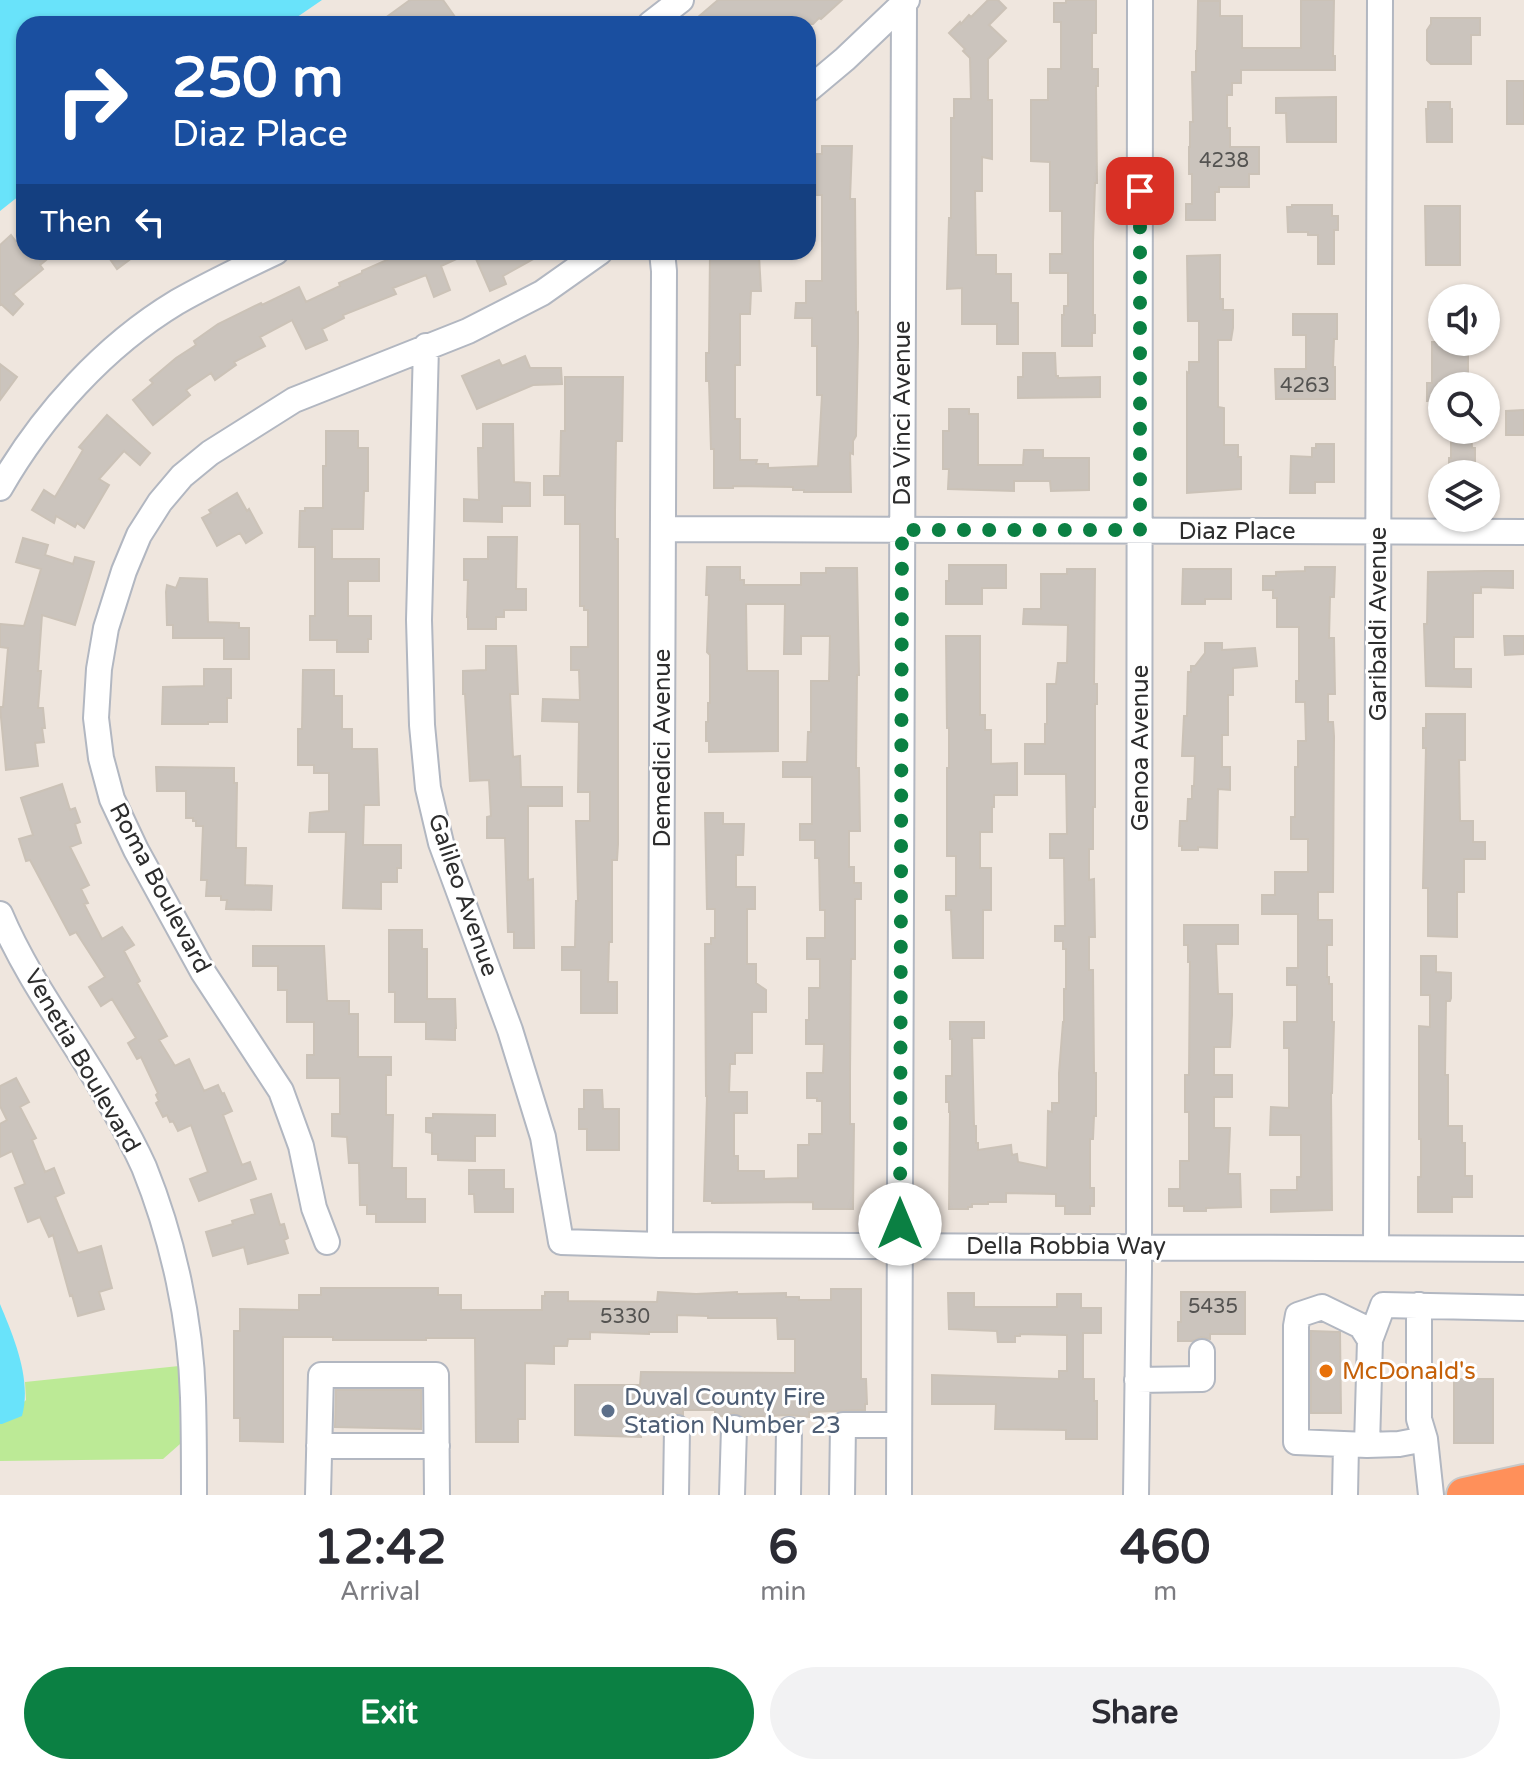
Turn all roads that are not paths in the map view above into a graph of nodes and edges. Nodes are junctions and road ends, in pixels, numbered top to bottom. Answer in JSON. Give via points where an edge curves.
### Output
{"nodes":[{"id":1,"x":681,"y":0,"type":"edge"},
{"id":2,"x":1140,"y":0,"type":"edge"},
{"id":3,"x":1380,"y":0,"type":"edge"},
{"id":4,"x":905,"y":2,"type":"edge"},
{"id":5,"x":660,"y":16,"type":"edge"},
{"id":6,"x":816,"y":83,"type":"edge"},
{"id":7,"x":259,"y":260,"type":"edge"},
{"id":8,"x":589,"y":260,"type":"edge"},
{"id":9,"x":663,"y":260,"type":"edge"},
{"id":10,"x":426,"y":346,"type":"junction"},
{"id":11,"x":0,"y":488,"type":"edge"},
{"id":12,"x":663,"y":529,"type":"junction"},
{"id":13,"x":902,"y":530,"type":"junction"},
{"id":14,"x":1140,"y":530,"type":"junction"},
{"id":15,"x":1379,"y":532,"type":"junction"},
{"id":16,"x":1524,"y":532,"type":"edge"},
{"id":17,"x":0,"y":914,"type":"edge"},
{"id":18,"x":327,"y":1242,"type":"dead end"},
{"id":19,"x":561,"y":1242,"type":"joint"},
{"id":20,"x":660,"y":1245,"type":"junction"},
{"id":21,"x":900,"y":1246,"type":"junction"},
{"id":22,"x":1139,"y":1247,"type":"junction"},
{"id":23,"x":1376,"y":1248,"type":"junction"},
{"id":24,"x":1524,"y":1249,"type":"edge"},
{"id":25,"x":1419,"y":1305,"type":"junction"},
{"id":26,"x":1524,"y":1308,"type":"edge"},
{"id":27,"x":1370,"y":1340,"type":"junction"},
{"id":28,"x":1202,"y":1352,"type":"dead end"},
{"id":29,"x":1137,"y":1380,"type":"junction"},
{"id":30,"x":899,"y":1425,"type":"junction"},
{"id":31,"x":677,"y":1428,"type":"dead end"},
{"id":32,"x":734,"y":1428,"type":"dead end"},
{"id":33,"x":789,"y":1430,"type":"dead end"},
{"id":34,"x":1425,"y":1439,"type":"junction"},
{"id":35,"x":1357,"y":1445,"type":"junction"},
{"id":36,"x":319,"y":1446,"type":"junction"},
{"id":37,"x":437,"y":1446,"type":"junction"},
{"id":38,"x":1524,"y":1482,"type":"edge"},
{"id":39,"x":194,"y":1495,"type":"edge"},
{"id":40,"x":318,"y":1495,"type":"edge"},
{"id":41,"x":437,"y":1495,"type":"edge"},
{"id":42,"x":676,"y":1495,"type":"edge"},
{"id":43,"x":732,"y":1495,"type":"edge"},
{"id":44,"x":788,"y":1495,"type":"edge"},
{"id":45,"x":842,"y":1495,"type":"edge"},
{"id":46,"x":899,"y":1495,"type":"edge"},
{"id":47,"x":1136,"y":1495,"type":"edge"},
{"id":48,"x":1345,"y":1495,"type":"edge"},
{"id":49,"x":1431,"y":1495,"type":"edge"},
{"id":50,"x":1464,"y":1495,"type":"edge"}],
"edges":[{"from":1,"to":5,"type":"street"},
{"from":2,"to":14,"type":"street","name":"Genoa Avenue"},
{"from":3,"to":15,"type":"street","name":"Garibaldi Avenue"},
{"from":4,"to":6,"type":"street"},
{"from":4,"to":13,"type":"street","name":"Da Vinci Avenue"},
{"from":7,"to":11,"type":"street","via":[[177,303],[129,336],[61,401]]},
{"from":8,"to":10,"type":"street","name":"Roma Boulevard","via":[[542,293]]},
{"from":9,"to":12,"type":"street","name":"Demedici Avenue"},
{"from":10,"to":18,"type":"street","name":"Roma Boulevard","via":[[294,400],[182,476],[139,535],[106,628],[99,669],[96,718],[112,799],[203,972],[281,1091]]},
{"from":10,"to":19,"type":"street","name":"Galileo Avenue","via":[[419,620],[428,788],[441,843],[543,1137]]},
{"from":12,"to":13,"type":"street","name":"Diaz Place"},
{"from":12,"to":20,"type":"street","name":"Demedici Avenue"},
{"from":13,"to":14,"type":"street","name":"Diaz Place"},
{"from":13,"to":21,"type":"street","name":"Da Vinci Avenue"},
{"from":14,"to":15,"type":"street","name":"Diaz Place"},
{"from":14,"to":22,"type":"street","name":"Genoa Avenue"},
{"from":15,"to":16,"type":"street","name":"Diaz Place"},
{"from":15,"to":23,"type":"street","name":"Garibaldi Avenue"},
{"from":17,"to":39,"type":"street","name":"Venetia Boulevard","via":[[113,1108],[143,1167],[167,1237],[190,1357]]},
{"from":19,"to":20,"type":"street","name":"Della Robbia Way"},
{"from":20,"to":21,"type":"street","name":"Della Robbia Way"},
{"from":21,"to":22,"type":"street","name":"Della Robbia Way"},
{"from":21,"to":30,"type":"street","name":"Da Vinci Avenue"},
{"from":22,"to":23,"type":"street","name":"Della Robbia Way"},
{"from":22,"to":29,"type":"street","name":"Genoa Avenue"},
{"from":23,"to":24,"type":"street","name":"Della Robbia Way"},
{"from":25,"to":26,"type":"street"},
{"from":25,"to":27,"type":"street","via":[[1383,1305]]},
{"from":25,"to":34,"type":"street","via":[[1419,1419]]},
{"from":27,"to":35,"type":"street"},
{"from":27,"to":35,"type":"street","via":[[1361,1326],[1322,1307],[1298,1315],[1296,1442]]},
{"from":28,"to":29,"type":"street","via":[[1202,1379]]},
{"from":29,"to":47,"type":"street","name":"Genoa Avenue"},
{"from":30,"to":45,"type":"street","via":[[843,1425]]},
{"from":30,"to":46,"type":"street","name":"Da Vinci Avenue"},
{"from":31,"to":42,"type":"street"},
{"from":32,"to":43,"type":"street"},
{"from":33,"to":44,"type":"street"},
{"from":34,"to":35,"type":"street"},
{"from":34,"to":49,"type":"street"},
{"from":35,"to":48,"type":"street"},
{"from":36,"to":37,"type":"street"},
{"from":36,"to":37,"type":"street","via":[[321,1375],[436,1375]]},
{"from":36,"to":40,"type":"street"},
{"from":37,"to":41,"type":"street"},
{"from":38,"to":50,"type":"highway"}]}
